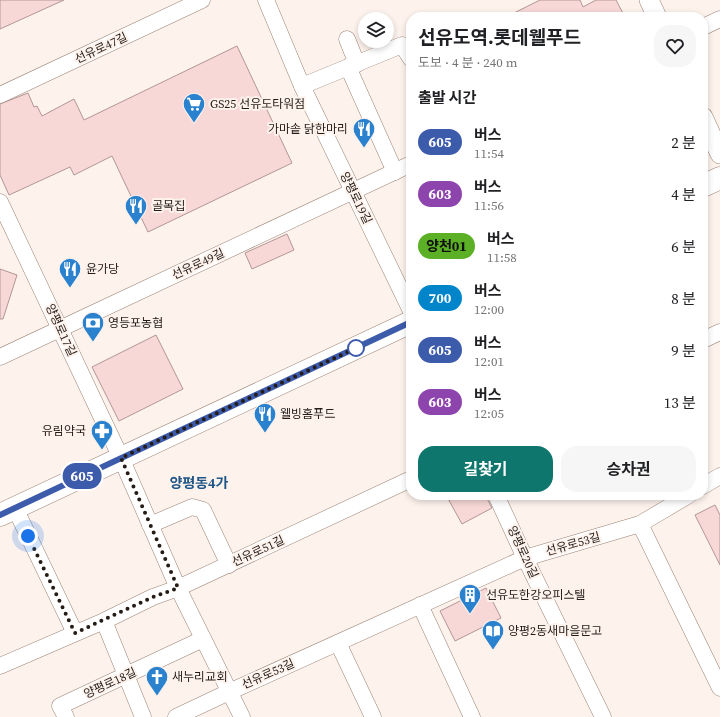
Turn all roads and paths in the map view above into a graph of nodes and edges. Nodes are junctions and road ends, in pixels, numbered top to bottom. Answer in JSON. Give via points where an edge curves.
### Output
{"nodes":[{"id":1,"x":202,"y":0,"type":"edge"},
{"id":2,"x":266,"y":0,"type":"edge"},
{"id":3,"x":649,"y":0,"type":"edge"},
{"id":4,"x":655,"y":12,"type":"edge"},
{"id":5,"x":720,"y":19,"type":"edge"},
{"id":6,"x":708,"y":25,"type":"edge"},
{"id":7,"x":347,"y":39,"type":"dead end"},
{"id":8,"x":406,"y":51,"type":"edge"},
{"id":9,"x":353,"y":65,"type":"junction"},
{"id":10,"x":302,"y":86,"type":"junction"},
{"id":11,"x":0,"y":95,"type":"edge"},
{"id":12,"x":708,"y":128,"type":"edge"},
{"id":13,"x":720,"y":154,"type":"edge"},
{"id":14,"x":406,"y":166,"type":"edge"},
{"id":15,"x":395,"y":172,"type":"junction"},
{"id":16,"x":720,"y":178,"type":"edge"},
{"id":17,"x":708,"y":184,"type":"edge"},
{"id":18,"x":353,"y":192,"type":"junction"},
{"id":19,"x":0,"y":202,"type":"edge"},
{"id":20,"x":406,"y":301,"type":"edge"},
{"id":21,"x":406,"y":324,"type":"edge"},
{"id":22,"x":60,"y":329,"type":"junction"},
{"id":23,"x":720,"y":332,"type":"edge"},
{"id":24,"x":708,"y":338,"type":"edge"},
{"id":25,"x":0,"y":357,"type":"edge"},
{"id":26,"x":121,"y":458,"type":"junction"},
{"id":27,"x":720,"y":476,"type":"edge"},
{"id":28,"x":406,"y":481,"type":"edge"},
{"id":29,"x":708,"y":483,"type":"edge"},
{"id":30,"x":498,"y":500,"type":"edge"},
{"id":31,"x":681,"y":500,"type":"edge"},
{"id":32,"x":7,"y":512,"type":"edge"},
{"id":33,"x":640,"y":524,"type":"junction"},
{"id":34,"x":150,"y":525,"type":"junction"},
{"id":35,"x":525,"y":558,"type":"junction"},
{"id":36,"x":229,"y":565,"type":"junction"},
{"id":37,"x":178,"y":588,"type":"junction"},
{"id":38,"x":420,"y":605,"type":"junction"},
{"id":39,"x":104,"y":620,"type":"junction"},
{"id":40,"x":75,"y":633,"type":"junction"},
{"id":41,"x":203,"y":640,"type":"junction"},
{"id":42,"x":338,"y":643,"type":"junction"},
{"id":43,"x":0,"y":666,"type":"edge"},
{"id":44,"x":125,"y":676,"type":"junction"},
{"id":45,"x":720,"y":688,"type":"edge"},
{"id":46,"x":229,"y":692,"type":"junction"},
{"id":47,"x":63,"y":711,"type":"edge"},
{"id":48,"x":143,"y":717,"type":"edge"},
{"id":49,"x":176,"y":717,"type":"edge"},
{"id":50,"x":242,"y":717,"type":"edge"},
{"id":51,"x":373,"y":717,"type":"edge"},
{"id":52,"x":472,"y":717,"type":"edge"},
{"id":53,"x":603,"y":717,"type":"edge"}],
"edges":[{"from":1,"to":11,"type":"street","name":"선유로47길"},
{"from":2,"to":10,"type":"street","name":"양평로19길"},
{"from":3,"to":4,"type":"street"},
{"from":5,"to":6,"type":"street"},
{"from":7,"to":9,"type":"street"},
{"from":8,"to":9,"type":"street","via":[[402,45]]},
{"from":9,"to":10,"type":"street"},
{"from":9,"to":15,"type":"street"},
{"from":10,"to":18,"type":"street","name":"양평로19길"},
{"from":12,"to":13,"type":"street"},
{"from":14,"to":15,"type":"street","name":"선유로49길"},
{"from":15,"to":18,"type":"street","name":"선유로49길"},
{"from":16,"to":17,"type":"main road"},
{"from":18,"to":20,"type":"street","name":"양평로19길"},
{"from":18,"to":22,"type":"street","name":"선유로49길"},
{"from":19,"to":22,"type":"street","name":"양평로17길"},
{"from":21,"to":26,"type":"main road"},
{"from":22,"to":25,"type":"street","name":"선유로49길"},
{"from":22,"to":26,"type":"street","name":"양평로17길"},
{"from":23,"to":24,"type":"street"},
{"from":26,"to":32,"type":"main road"},
{"from":26,"to":34,"type":"street"},
{"from":27,"to":29,"type":"street"},
{"from":28,"to":36,"type":"street","name":"선유로51길"},
{"from":30,"to":35,"type":"street","name":"양평로20길"},
{"from":31,"to":33,"type":"street","name":"선유로53길"},
{"from":32,"to":40,"type":"street"},
{"from":33,"to":35,"type":"street","name":"선유로53길"},
{"from":33,"to":45,"type":"street"},
{"from":34,"to":36,"type":"street","via":[[192,507],[203,510]]},
{"from":34,"to":37,"type":"street"},
{"from":35,"to":38,"type":"street","name":"선유로53길"},
{"from":35,"to":53,"type":"street","name":"양평로20길"},
{"from":36,"to":37,"type":"street","name":"선유로51길"},
{"from":37,"to":39,"type":"street","name":"선유로51길"},
{"from":37,"to":41,"type":"street"},
{"from":38,"to":42,"type":"street","name":"선유로53길"},
{"from":38,"to":52,"type":"street"},
{"from":39,"to":40,"type":"street","name":"선유로51길"},
{"from":39,"to":44,"type":"street"},
{"from":40,"to":43,"type":"street","name":"선유로51길"},
{"from":41,"to":44,"type":"street","name":"양평로18길"},
{"from":41,"to":46,"type":"street"},
{"from":42,"to":46,"type":"street","name":"선유로53길"},
{"from":42,"to":51,"type":"street"},
{"from":44,"to":47,"type":"street","name":"양평로18길"},
{"from":44,"to":48,"type":"street"},
{"from":46,"to":49,"type":"street","name":"선유로53길"},
{"from":46,"to":50,"type":"street"}]}
